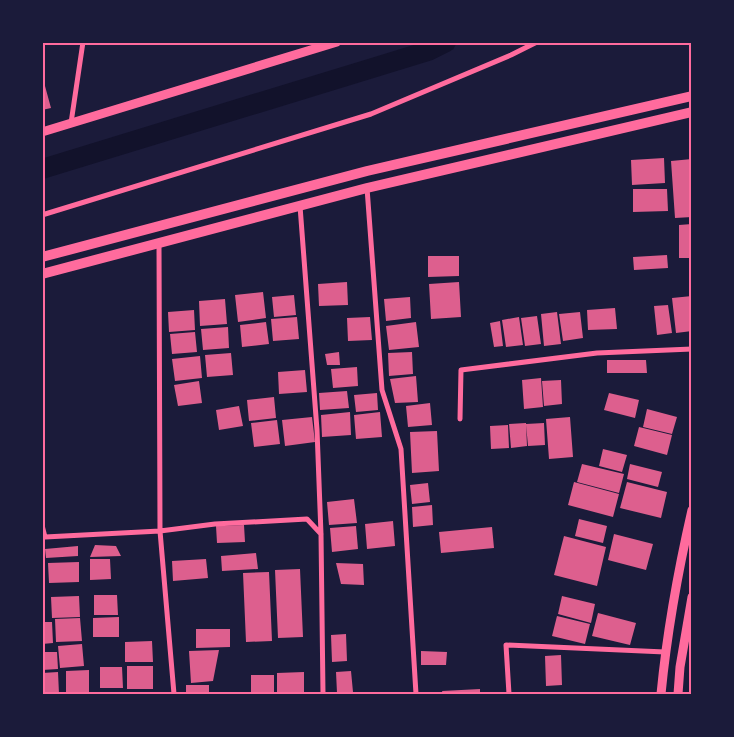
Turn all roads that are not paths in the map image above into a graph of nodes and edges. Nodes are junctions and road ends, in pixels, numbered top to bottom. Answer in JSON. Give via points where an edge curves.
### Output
{"nodes":[{"id":1,"x":83,"y":42,"type":"edge"},
{"id":2,"x":337,"y":42,"type":"edge"},
{"id":3,"x":537,"y":42,"type":"edge"},
{"id":4,"x":692,"y":96,"type":"edge"},
{"id":5,"x":692,"y":112,"type":"edge"},
{"id":6,"x":71,"y":124,"type":"junction"},
{"id":7,"x":42,"y":132,"type":"edge"},
{"id":8,"x":366,"y":188,"type":"junction"},
{"id":9,"x":300,"y":206,"type":"junction"},
{"id":10,"x":42,"y":214,"type":"edge"},
{"id":11,"x":159,"y":243,"type":"junction"},
{"id":12,"x":42,"y":258,"type":"edge"},
{"id":13,"x":42,"y":274,"type":"edge"},
{"id":14,"x":692,"y":349,"type":"edge"},
{"id":15,"x":460,"y":419,"type":"dead end"},
{"id":16,"x":692,"y":510,"type":"edge"},
{"id":17,"x":42,"y":525,"type":"edge"},
{"id":18,"x":160,"y":531,"type":"junction"},
{"id":19,"x":321,"y":534,"type":"junction"},
{"id":20,"x":692,"y":596,"type":"edge"},
{"id":21,"x":665,"y":652,"type":"junction"},
{"id":22,"x":174,"y":694,"type":"edge"},
{"id":23,"x":323,"y":694,"type":"edge"},
{"id":24,"x":416,"y":694,"type":"edge"},
{"id":25,"x":509,"y":694,"type":"edge"},
{"id":26,"x":661,"y":694,"type":"edge"},
{"id":27,"x":678,"y":694,"type":"edge"}],
"edges":[{"from":1,"to":6,"type":"street"},
{"from":2,"to":6,"type":"street"},
{"from":3,"to":10,"type":"street","via":[[371,114]]},
{"from":4,"to":12,"type":"main road","via":[[368,170]]},
{"from":5,"to":8,"type":"main road"},
{"from":6,"to":7,"type":"street"},
{"from":8,"to":9,"type":"main road"},
{"from":8,"to":24,"type":"street","via":[[382,390],[401,449]]},
{"from":9,"to":11,"type":"main road"},
{"from":9,"to":19,"type":"street","via":[[317,430]]},
{"from":11,"to":13,"type":"main road"},
{"from":11,"to":18,"type":"street"},
{"from":14,"to":15,"type":"street","via":[[597,353],[461,370]]},
{"from":16,"to":21,"type":"street"},
{"from":17,"to":18,"type":"street","via":[[45,538]]},
{"from":18,"to":19,"type":"street","via":[[215,524],[307,519]]},
{"from":18,"to":22,"type":"street"},
{"from":19,"to":23,"type":"street"},
{"from":20,"to":27,"type":"street"},
{"from":21,"to":25,"type":"street","via":[[506,645]]},
{"from":21,"to":26,"type":"street"}]}
